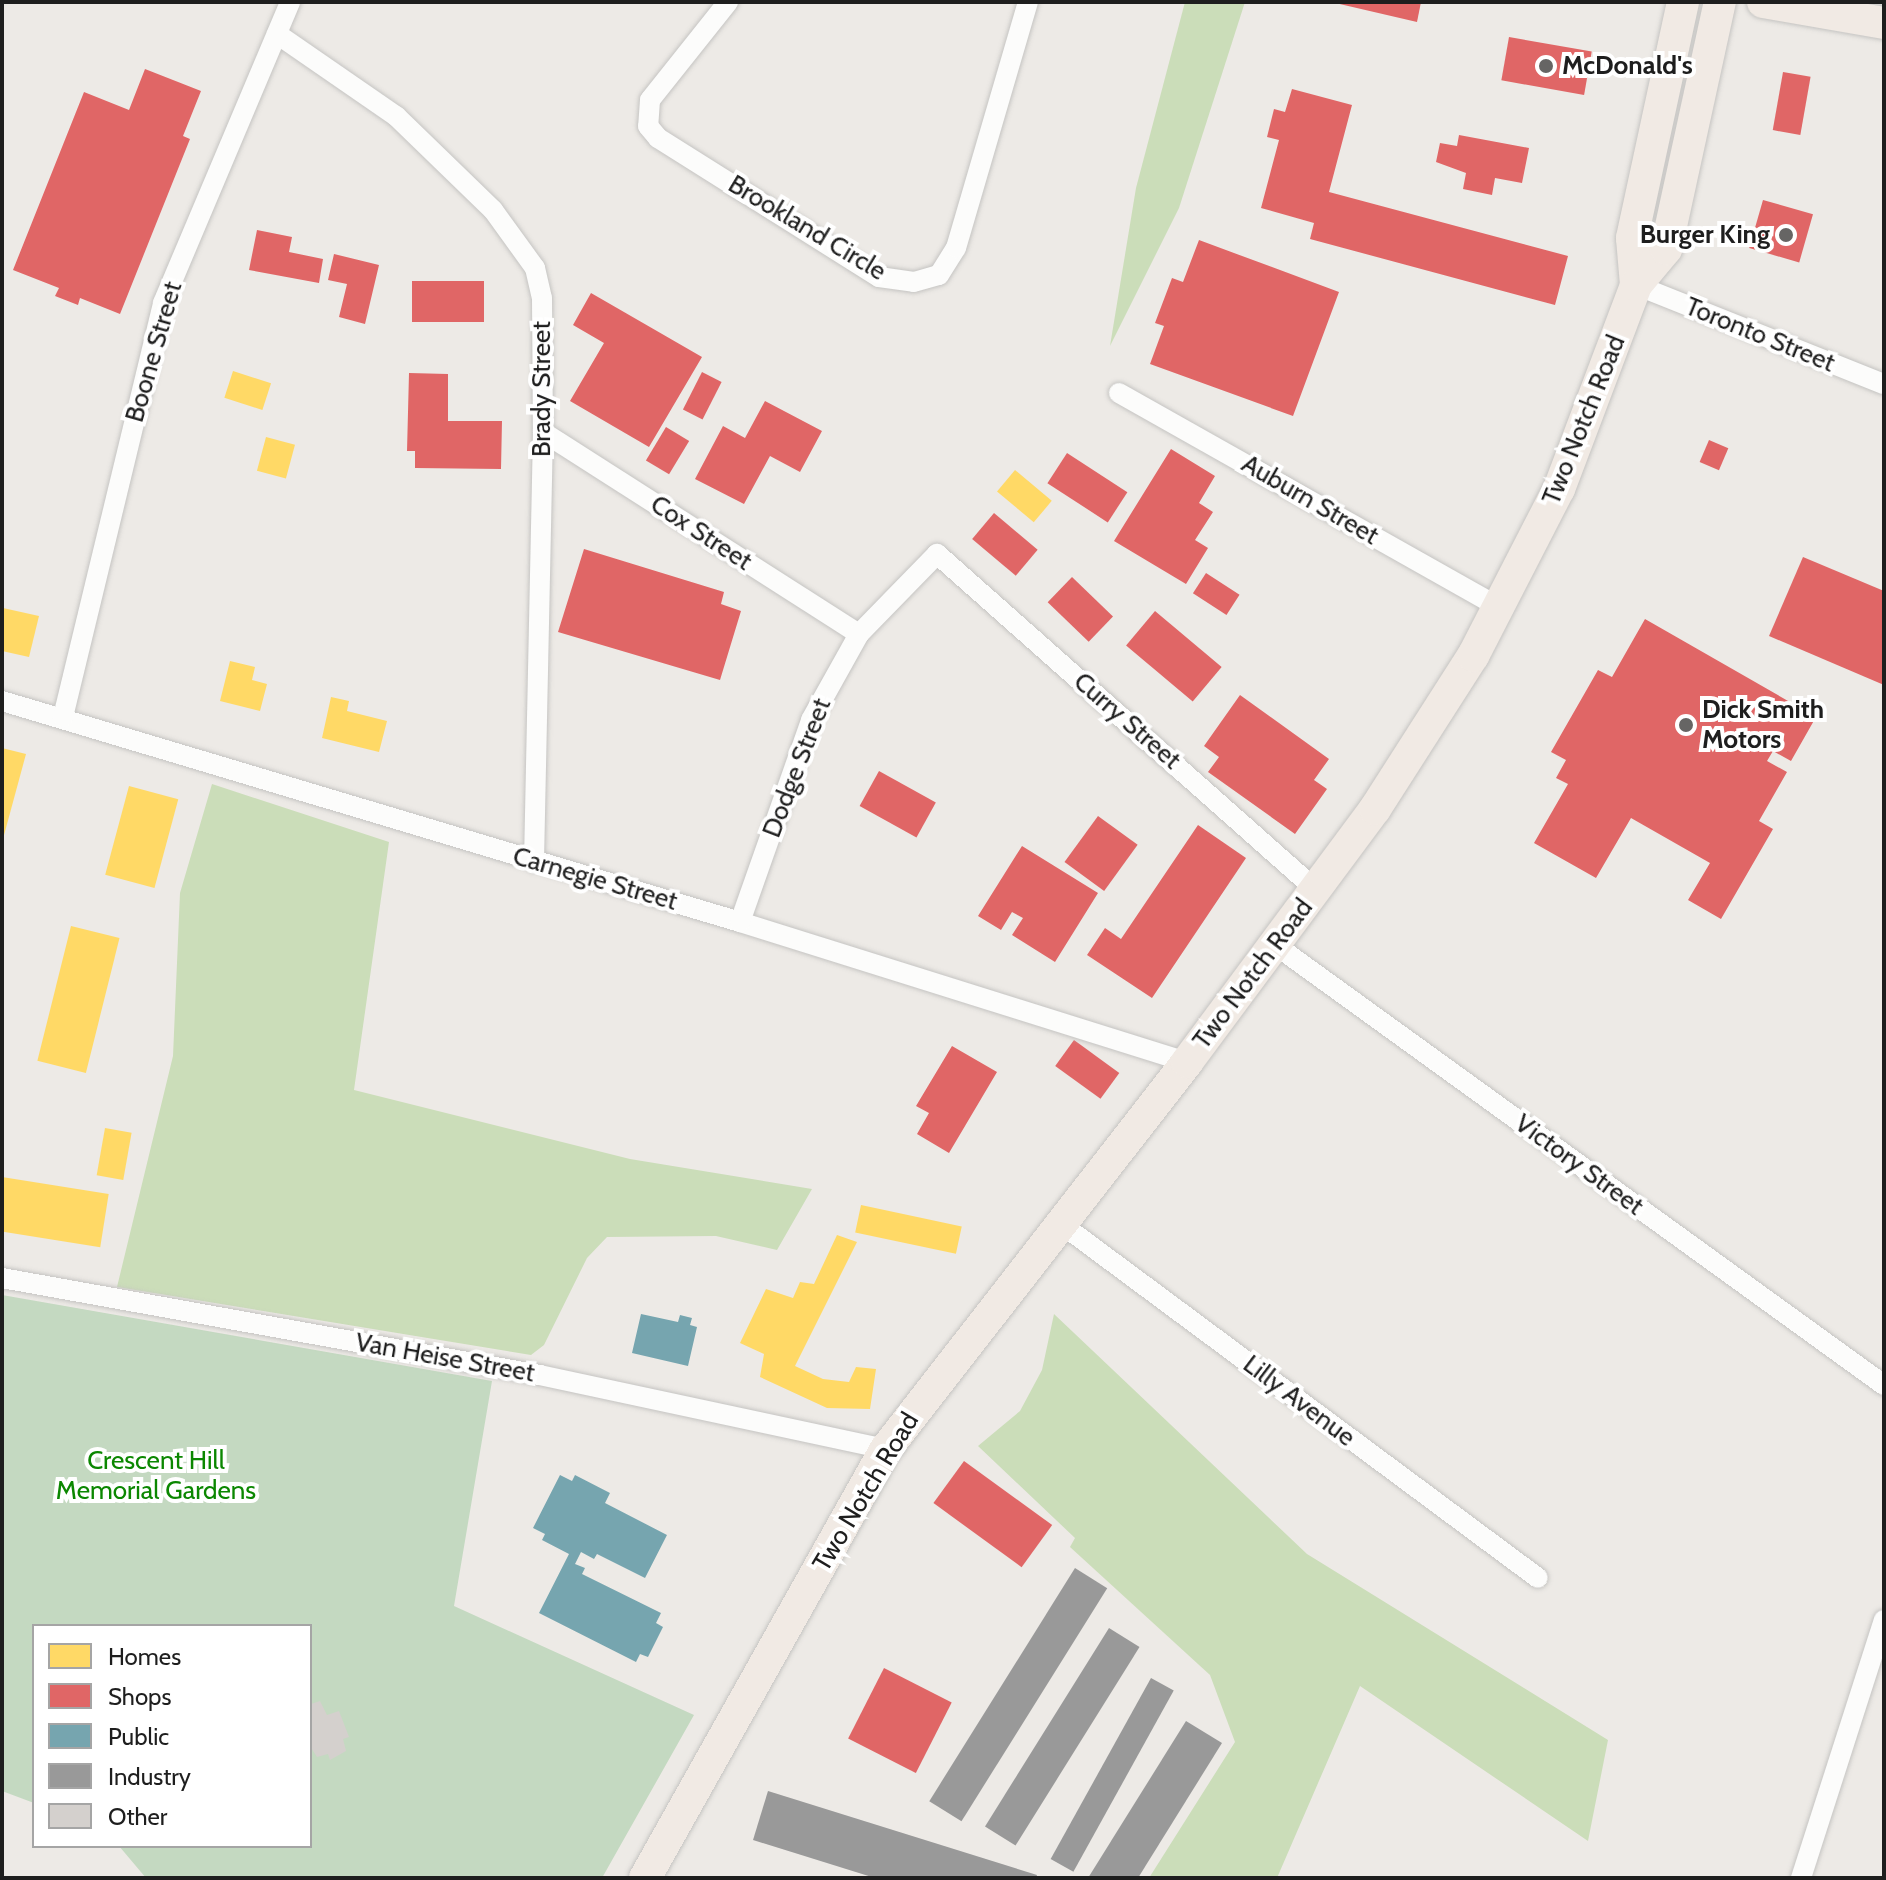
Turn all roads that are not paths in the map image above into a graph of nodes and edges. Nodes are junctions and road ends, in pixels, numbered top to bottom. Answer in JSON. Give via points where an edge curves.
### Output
{"nodes":[{"id":1,"x":290,"y":2,"type":"edge"},
{"id":2,"x":728,"y":2,"type":"edge"},
{"id":3,"x":1028,"y":2,"type":"edge"},
{"id":4,"x":1683,"y":2,"type":"edge"},
{"id":5,"x":1720,"y":2,"type":"edge"},
{"id":6,"x":1763,"y":2,"type":"edge"},
{"id":7,"x":1884,"y":23,"type":"edge"},
{"id":8,"x":277,"y":34,"type":"junction"},
{"id":9,"x":1636,"y":285,"type":"junction"},
{"id":10,"x":1884,"y":384,"type":"edge"},
{"id":11,"x":1119,"y":393,"type":"dead end"},
{"id":12,"x":543,"y":432,"type":"junction"},
{"id":13,"x":937,"y":554,"type":"joint"},
{"id":14,"x":1500,"y":608,"type":"junction"},
{"id":15,"x":859,"y":634,"type":"junction"},
{"id":16,"x":2,"y":701,"type":"edge"},
{"id":17,"x":63,"y":717,"type":"junction"},
{"id":18,"x":534,"y":862,"type":"junction"},
{"id":19,"x":1315,"y":889,"type":"junction"},
{"id":20,"x":740,"y":922,"type":"junction"},
{"id":21,"x":1274,"y":944,"type":"junction"},
{"id":22,"x":1187,"y":1062,"type":"junction"},
{"id":23,"x":1060,"y":1223,"type":"junction"},
{"id":24,"x":2,"y":1278,"type":"edge"},
{"id":25,"x":1884,"y":1385,"type":"edge"},
{"id":26,"x":886,"y":1449,"type":"junction"},
{"id":27,"x":1538,"y":1578,"type":"dead end"},
{"id":28,"x":1884,"y":1620,"type":"edge"},
{"id":29,"x":645,"y":1878,"type":"edge"},
{"id":30,"x":1801,"y":1878,"type":"edge"}],
"edges":[{"from":1,"to":8,"type":"street","name":"Boone Street"},
{"from":2,"to":3,"type":"street","name":"Brookland Circle","via":[[655,93],[648,126],[658,138],[879,277],[914,282],[939,275],[956,248]]},
{"from":4,"to":9,"type":"main road","via":[[1632,238]]},
{"from":5,"to":9,"type":"main road","name":"Two Notch Road","via":[[1666,249]]},
{"from":6,"to":7,"type":"main road"},
{"from":8,"to":12,"type":"street","name":"Brady Street","via":[[396,116],[493,210],[535,268],[542,298]]},
{"from":8,"to":17,"type":"street","name":"Boone Street","via":[[163,303]]},
{"from":9,"to":10,"type":"street","name":"Toronto Street"},
{"from":9,"to":14,"type":"main road","name":"Two Notch Road","via":[[1581,436]]},
{"from":11,"to":14,"type":"street","name":"Auburn Street"},
{"from":12,"to":15,"type":"street","name":"Cox Street"},
{"from":12,"to":18,"type":"street","name":"Brady Street"},
{"from":13,"to":15,"type":"street","name":"Dodge Street"},
{"from":13,"to":19,"type":"street","name":"Curry Street"},
{"from":14,"to":19,"type":"main road","name":"Two Notch Road","via":[[1415,752]]},
{"from":15,"to":20,"type":"street","name":"Dodge Street","via":[[811,720]]},
{"from":16,"to":17,"type":"street","name":"Carnegie Street"},
{"from":17,"to":18,"type":"street","name":"Carnegie Street"},
{"from":18,"to":20,"type":"street","name":"Carnegie Street"},
{"from":19,"to":21,"type":"main road","name":"Two Notch Road"},
{"from":20,"to":22,"type":"street","name":"Carnegie Street"},
{"from":21,"to":22,"type":"main road","name":"Two Notch Road"},
{"from":21,"to":25,"type":"street","name":"Victory Street"},
{"from":22,"to":23,"type":"main road","name":"Two Notch Road"},
{"from":23,"to":26,"type":"main road","name":"Two Notch Road"},
{"from":23,"to":27,"type":"street","name":"Lilly Avenue"},
{"from":24,"to":26,"type":"street","name":"Van Heise Street","via":[[525,1372]]},
{"from":26,"to":29,"type":"main road","name":"Two Notch Road"},
{"from":28,"to":30,"type":"street"}]}
